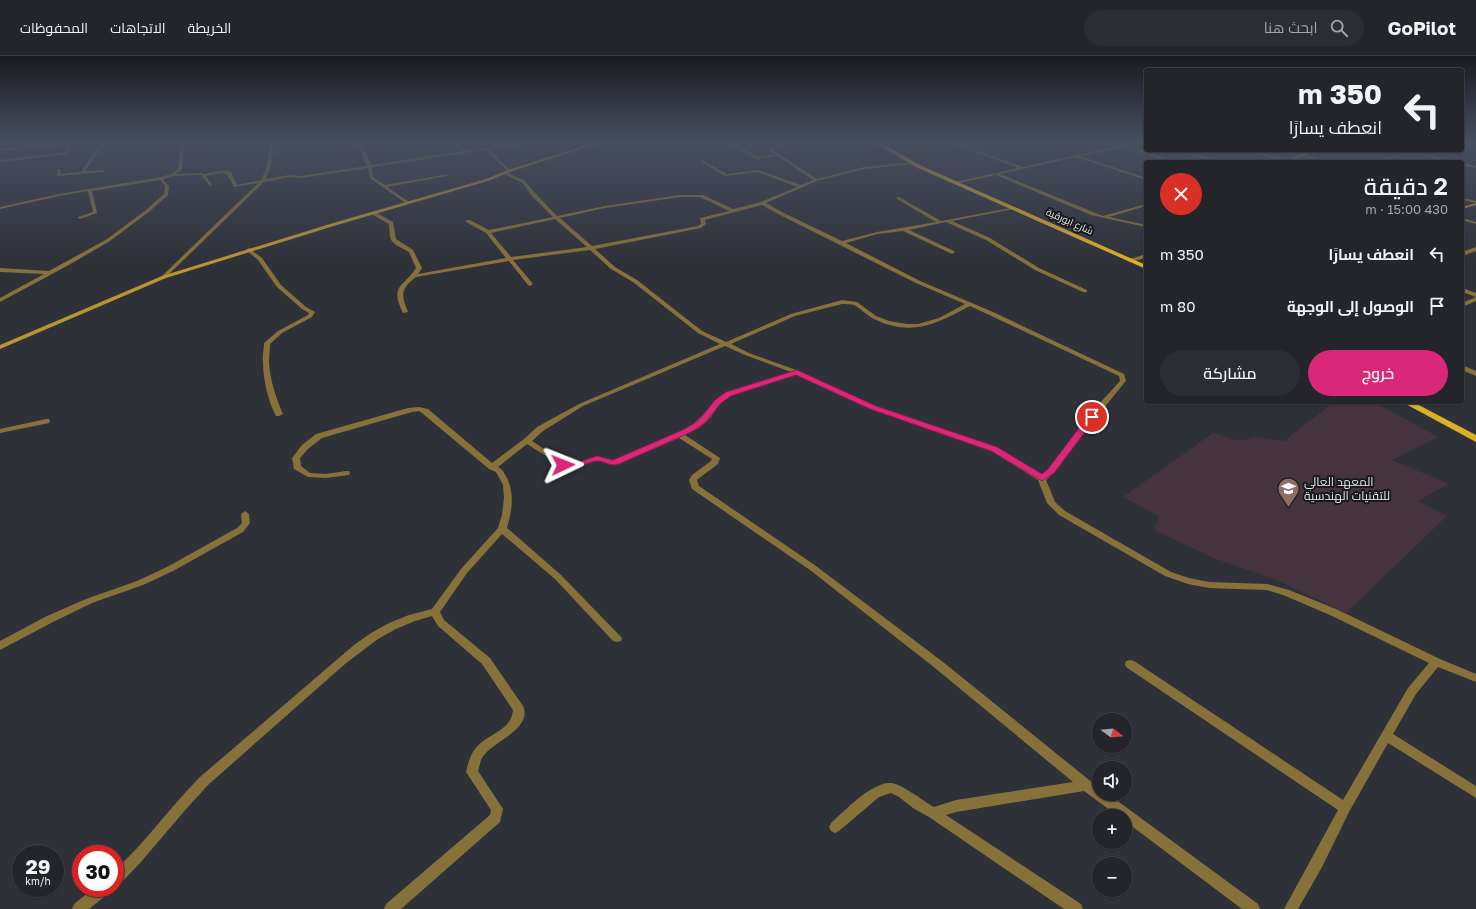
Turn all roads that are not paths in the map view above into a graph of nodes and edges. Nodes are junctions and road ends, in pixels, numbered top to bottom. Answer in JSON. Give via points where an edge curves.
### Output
{"nodes":[{"id":1,"x":133,"y":183,"type":"edge"},
{"id":2,"x":164,"y":183,"type":"edge"},
{"id":3,"x":234,"y":183,"type":"edge"},
{"id":4,"x":257,"y":183,"type":"edge"},
{"id":5,"x":261,"y":183,"type":"edge"},
{"id":6,"x":380,"y":183,"type":"edge"},
{"id":7,"x":403,"y":183,"type":"edge"},
{"id":8,"x":477,"y":183,"type":"edge"},
{"id":9,"x":525,"y":183,"type":"edge"},
{"id":10,"x":789,"y":183,"type":"edge"},
{"id":11,"x":810,"y":183,"type":"edge"},
{"id":12,"x":956,"y":183,"type":"edge"},
{"id":13,"x":1017,"y":183,"type":"edge"},
{"id":14,"x":385,"y":186,"type":"junction"},
{"id":15,"x":802,"y":187,"type":"junction"},
{"id":16,"x":90,"y":190,"type":"junction"},
{"id":17,"x":899,"y":198,"type":"dead end"},
{"id":18,"x":1464,"y":200,"type":"edge"},
{"id":19,"x":407,"y":203,"type":"junction"},
{"id":20,"x":763,"y":203,"type":"junction"},
{"id":21,"x":1476,"y":203,"type":"edge"},
{"id":22,"x":1144,"y":206,"type":"edge"},
{"id":23,"x":1464,"y":207,"type":"edge"},
{"id":24,"x":0,"y":208,"type":"edge"},
{"id":25,"x":1014,"y":208,"type":"junction"},
{"id":26,"x":733,"y":211,"type":"junction"},
{"id":27,"x":373,"y":214,"type":"junction"},
{"id":28,"x":556,"y":217,"type":"junction"},
{"id":29,"x":1103,"y":217,"type":"junction"},
{"id":30,"x":80,"y":218,"type":"dead end"},
{"id":31,"x":1464,"y":220,"type":"edge"},
{"id":32,"x":468,"y":221,"type":"dead end"},
{"id":33,"x":946,"y":221,"type":"junction"},
{"id":34,"x":940,"y":222,"type":"junction"},
{"id":35,"x":1476,"y":223,"type":"edge"},
{"id":36,"x":1144,"y":226,"type":"edge"},
{"id":37,"x":904,"y":229,"type":"junction"},
{"id":38,"x":488,"y":232,"type":"junction"},
{"id":39,"x":842,"y":242,"type":"junction"},
{"id":40,"x":591,"y":248,"type":"junction"},
{"id":41,"x":1476,"y":249,"type":"edge"},
{"id":42,"x":249,"y":250,"type":"junction"},
{"id":43,"x":952,"y":252,"type":"dead end"},
{"id":44,"x":1464,"y":253,"type":"edge"},
{"id":45,"x":1144,"y":256,"type":"edge"},
{"id":46,"x":510,"y":259,"type":"junction"},
{"id":47,"x":1130,"y":260,"type":"junction"},
{"id":48,"x":1144,"y":266,"type":"edge"},
{"id":49,"x":0,"y":270,"type":"edge"},
{"id":50,"x":50,"y":273,"type":"junction"},
{"id":51,"x":414,"y":276,"type":"junction"},
{"id":52,"x":164,"y":277,"type":"junction"},
{"id":53,"x":530,"y":284,"type":"dead end"},
{"id":54,"x":1084,"y":290,"type":"dead end"},
{"id":55,"x":1464,"y":291,"type":"edge"},
{"id":56,"x":1476,"y":294,"type":"edge"},
{"id":57,"x":1476,"y":299,"type":"edge"},
{"id":58,"x":0,"y":300,"type":"edge"},
{"id":59,"x":969,"y":304,"type":"junction"},
{"id":60,"x":1464,"y":304,"type":"edge"},
{"id":61,"x":405,"y":312,"type":"dead end"},
{"id":62,"x":726,"y":344,"type":"junction"},
{"id":63,"x":0,"y":347,"type":"edge"},
{"id":64,"x":1464,"y":369,"type":"edge"},
{"id":65,"x":797,"y":372,"type":"junction"},
{"id":66,"x":1476,"y":374,"type":"edge"},
{"id":67,"x":1410,"y":404,"type":"edge"},
{"id":68,"x":279,"y":414,"type":"dead end"},
{"id":69,"x":46,"y":421,"type":"dead end"},
{"id":70,"x":0,"y":432,"type":"edge"},
{"id":71,"x":680,"y":435,"type":"junction"},
{"id":72,"x":1476,"y":439,"type":"edge"},
{"id":73,"x":527,"y":441,"type":"junction"},
{"id":74,"x":492,"y":467,"type":"junction"},
{"id":75,"x":346,"y":473,"type":"dead end"},
{"id":76,"x":1042,"y":479,"type":"junction"},
{"id":77,"x":245,"y":514,"type":"dead end"},
{"id":78,"x":502,"y":529,"type":"junction"},
{"id":79,"x":435,"y":612,"type":"junction"},
{"id":80,"x":617,"y":638,"type":"dead end"},
{"id":81,"x":0,"y":646,"type":"edge"},
{"id":82,"x":1436,"y":662,"type":"junction"},
{"id":83,"x":1130,"y":664,"type":"dead end"},
{"id":84,"x":1476,"y":678,"type":"edge"},
{"id":85,"x":1387,"y":736,"type":"junction"},
{"id":86,"x":1086,"y":785,"type":"junction"},
{"id":87,"x":1476,"y":793,"type":"edge"},
{"id":88,"x":1345,"y":808,"type":"junction"},
{"id":89,"x":933,"y":813,"type":"junction"},
{"id":90,"x":835,"y":827,"type":"dead end"},
{"id":91,"x":124,"y":870,"type":"edge"},
{"id":92,"x":93,"y":897,"type":"edge"},
{"id":93,"x":79,"y":909,"type":"edge"},
{"id":94,"x":390,"y":909,"type":"edge"},
{"id":95,"x":1076,"y":909,"type":"edge"},
{"id":96,"x":1252,"y":909,"type":"edge"},
{"id":97,"x":1291,"y":909,"type":"edge"}],
"edges":[{"from":1,"to":16,"type":"street"},
{"from":2,"to":50,"type":"street","via":[[168,190],[156,204],[88,252]]},
{"from":3,"to":4,"type":"street","via":[[236,186]]},
{"from":5,"to":52,"type":"street"},
{"from":6,"to":14,"type":"street"},
{"from":7,"to":14,"type":"street"},
{"from":8,"to":19,"type":"street"},
{"from":9,"to":28,"type":"street"},
{"from":10,"to":15,"type":"street"},
{"from":11,"to":15,"type":"street"},
{"from":12,"to":25,"type":"main road","name":"شارع ابورقية"},
{"from":13,"to":29,"type":"street"},
{"from":14,"to":19,"type":"street"},
{"from":15,"to":20,"type":"street"},
{"from":16,"to":24,"type":"street"},
{"from":16,"to":30,"type":"street","via":[[95,213]]},
{"from":17,"to":34,"type":"street"},
{"from":18,"to":21,"type":"street"},
{"from":19,"to":27,"type":"street"},
{"from":20,"to":26,"type":"street"},
{"from":20,"to":39,"type":"street"},
{"from":21,"to":23,"type":"street"},
{"from":22,"to":29,"type":"street"},
{"from":25,"to":33,"type":"street"},
{"from":25,"to":47,"type":"main road","name":"شارع ابورقية"},
{"from":26,"to":28,"type":"street","via":[[707,197],[695,195],[643,200]]},
{"from":26,"to":40,"type":"street","via":[[702,219],[704,224],[699,227]]},
{"from":27,"to":42,"type":"street"},
{"from":27,"to":51,"type":"street","via":[[392,224],[392,236],[395,241],[411,251],[419,268]]},
{"from":28,"to":38,"type":"street"},
{"from":28,"to":40,"type":"street"},
{"from":29,"to":36,"type":"street"},
{"from":31,"to":35,"type":"street"},
{"from":32,"to":38,"type":"street"},
{"from":33,"to":34,"type":"street"},
{"from":33,"to":54,"type":"street","via":[[988,239],[1037,269]]},
{"from":34,"to":37,"type":"street"},
{"from":37,"to":39,"type":"street"},
{"from":37,"to":43,"type":"street"},
{"from":38,"to":46,"type":"street"},
{"from":39,"to":59,"type":"street","via":[[890,269]]},
{"from":40,"to":46,"type":"street"},
{"from":40,"to":62,"type":"street","via":[[613,268],[700,332]]},
{"from":41,"to":44,"type":"street"},
{"from":42,"to":52,"type":"street"},
{"from":42,"to":68,"type":"street","via":[[260,259],[279,286],[312,312],[310,316],[280,332],[267,344],[266,365]]},
{"from":45,"to":47,"type":"street"},
{"from":46,"to":51,"type":"street"},
{"from":46,"to":53,"type":"street"},
{"from":47,"to":48,"type":"main road","name":"شارع ابورقية"},
{"from":49,"to":50,"type":"street"},
{"from":50,"to":58,"type":"street"},
{"from":51,"to":61,"type":"street","via":[[399,290]]},
{"from":52,"to":63,"type":"street"},
{"from":55,"to":56,"type":"street"},
{"from":57,"to":60,"type":"street"},
{"from":59,"to":62,"type":"street","via":[[941,319],[918,326],[907,326],[888,323],[874,317],[855,303],[842,302],[794,315]]},
{"from":59,"to":76,"type":"street","via":[[1118,372],[1124,378]]},
{"from":62,"to":65,"type":"street"},
{"from":62,"to":73,"type":"street","via":[[581,405],[540,429]]},
{"from":64,"to":66,"type":"street"},
{"from":65,"to":71,"type":"street","via":[[728,394],[702,421]]},
{"from":65,"to":76,"type":"street","via":[[873,407],[994,449]]},
{"from":67,"to":72,"type":"main road"},
{"from":69,"to":70,"type":"street"},
{"from":71,"to":73,"type":"street","via":[[616,462],[597,458],[574,466],[563,465]]},
{"from":71,"to":86,"type":"street","via":[[716,460],[694,477],[695,487],[820,572]]},
{"from":73,"to":74,"type":"street"},
{"from":74,"to":75,"type":"street","via":[[425,411],[415,409],[319,436],[296,458],[297,467],[308,475]]},
{"from":74,"to":78,"type":"street","via":[[499,470],[507,485],[508,498]]},
{"from":76,"to":82,"type":"street","via":[[1052,503],[1062,513],[1168,574],[1209,585],[1267,587],[1286,592]]},
{"from":77,"to":81,"type":"street","via":[[246,523],[240,530],[170,569],[89,601]]},
{"from":78,"to":79,"type":"street","via":[[464,570]]},
{"from":78,"to":80,"type":"street","via":[[558,577]]},
{"from":79,"to":91,"type":"street","via":[[415,616],[393,625],[359,646],[193,793]]},
{"from":79,"to":94,"type":"street","via":[[455,636],[486,661],[519,709],[519,716],[512,727],[480,750],[472,772],[498,808],[496,818]]},
{"from":82,"to":84,"type":"street"},
{"from":82,"to":85,"type":"street","via":[[1412,691]]},
{"from":83,"to":88,"type":"street"},
{"from":85,"to":87,"type":"street"},
{"from":85,"to":88,"type":"street"},
{"from":86,"to":89,"type":"street","via":[[956,806]]},
{"from":86,"to":96,"type":"street"},
{"from":88,"to":97,"type":"street","via":[[1318,863]]},
{"from":89,"to":90,"type":"street","via":[[891,788],[876,792]]},
{"from":89,"to":95,"type":"street"},
{"from":92,"to":93,"type":"street"}]}
